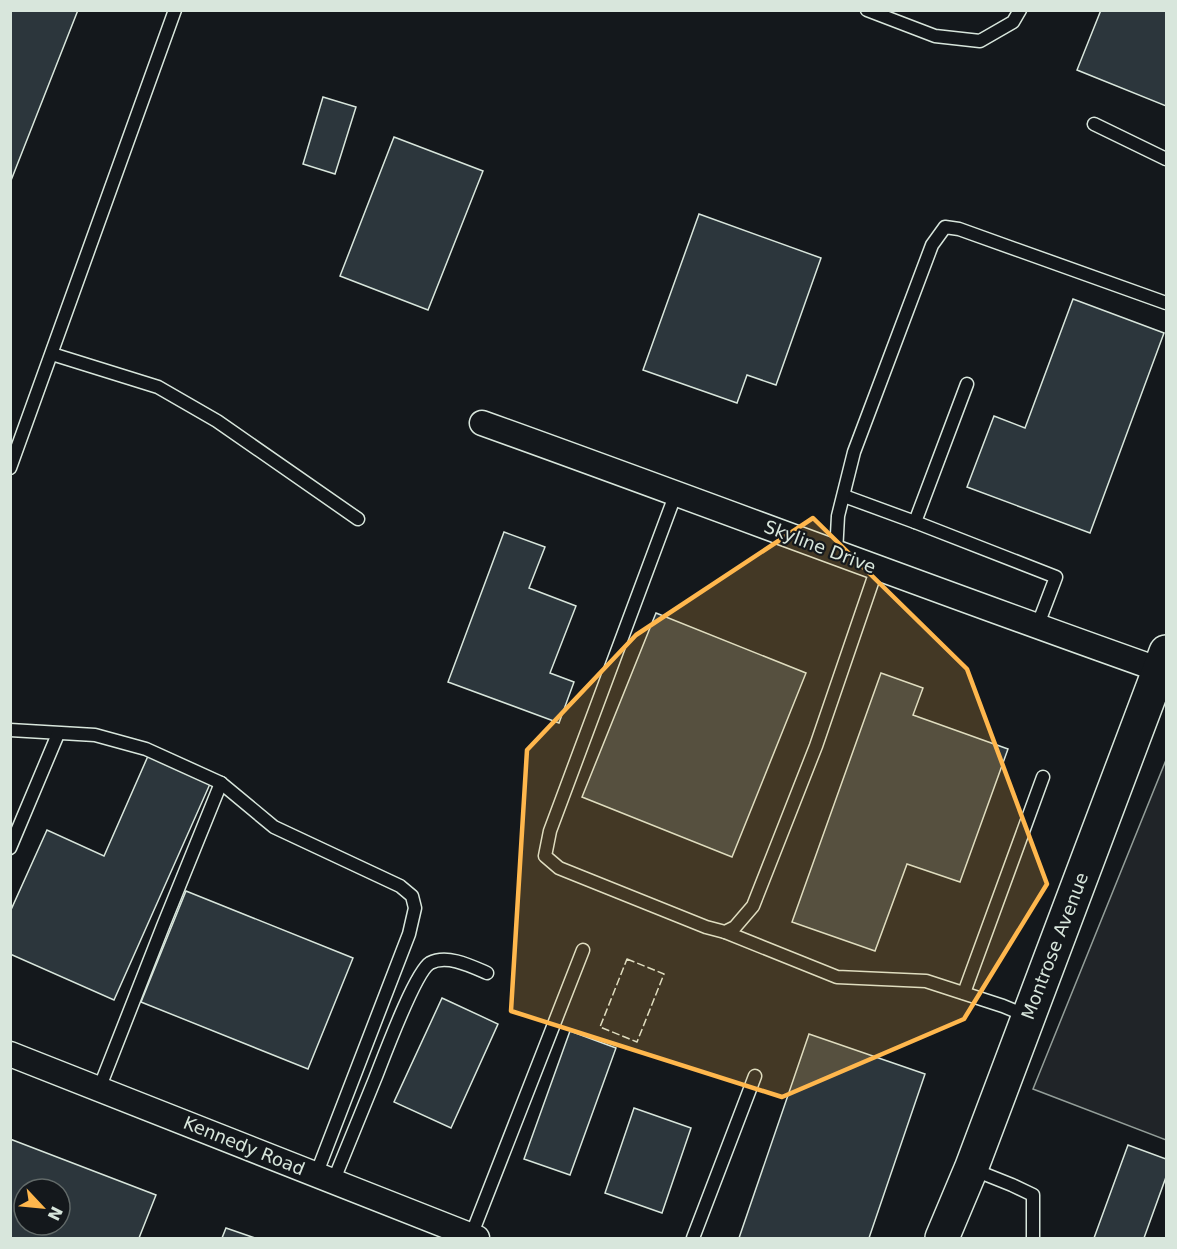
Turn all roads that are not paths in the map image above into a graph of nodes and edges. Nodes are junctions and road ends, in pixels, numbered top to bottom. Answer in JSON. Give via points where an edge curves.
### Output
{"nodes":[{"id":1,"x":176,"y":10,"type":"edge"},
{"id":2,"x":867,"y":10,"type":"edge"},
{"id":3,"x":1020,"y":10,"type":"edge"},
{"id":4,"x":1094,"y":124,"type":"dead end"},
{"id":5,"x":1167,"y":159,"type":"edge"},
{"id":6,"x":1167,"y":303,"type":"edge"},
{"id":7,"x":52,"y":354,"type":"junction"},
{"id":8,"x":967,"y":384,"type":"dead end"},
{"id":9,"x":482,"y":423,"type":"dead end"},
{"id":10,"x":10,"y":468,"type":"edge"},
{"id":11,"x":676,"y":493,"type":"junction"},
{"id":12,"x":843,"y":496,"type":"junction"},
{"id":13,"x":358,"y":519,"type":"dead end"},
{"id":14,"x":915,"y":522,"type":"junction"},
{"id":15,"x":836,"y":553,"type":"junction"},
{"id":16,"x":877,"y":568,"type":"junction"},
{"id":17,"x":1037,"y":627,"type":"junction"},
{"id":18,"x":1163,"y":661,"type":"edge"},
{"id":19,"x":10,"y":730,"type":"edge"},
{"id":20,"x":57,"y":734,"type":"junction"},
{"id":21,"x":1043,"y":777,"type":"dead end"},
{"id":22,"x":221,"y":783,"type":"junction"},
{"id":23,"x":10,"y":848,"type":"edge"},
{"id":24,"x":725,"y":932,"type":"junction"},
{"id":25,"x":583,"y":950,"type":"dead end"},
{"id":26,"x":487,"y":973,"type":"dead end"},
{"id":27,"x":964,"y":993,"type":"junction"},
{"id":28,"x":1028,"y":1017,"type":"junction"},
{"id":29,"x":10,"y":1054,"type":"edge"},
{"id":30,"x":755,"y":1076,"type":"dead end"},
{"id":31,"x":99,"y":1089,"type":"junction"},
{"id":32,"x":970,"y":1169,"type":"junction"},
{"id":33,"x":325,"y":1178,"type":"junction"},
{"id":34,"x":474,"y":1238,"type":"edge"},
{"id":35,"x":693,"y":1239,"type":"edge"},
{"id":36,"x":942,"y":1239,"type":"edge"},
{"id":37,"x":1033,"y":1239,"type":"edge"}],
"edges":[{"from":1,"to":7,"type":"lane"},
{"from":2,"to":3,"type":"lane","via":[[935,36],[980,41],[1013,22]]},
{"from":4,"to":5,"type":"lane"},
{"from":6,"to":12,"type":"lane","via":[[945,227],[932,245],[854,452]]},
{"from":7,"to":10,"type":"lane"},
{"from":7,"to":13,"type":"lane","via":[[158,387],[217,421]]},
{"from":8,"to":14,"type":"lane"},
{"from":9,"to":11,"type":"street","name":"Skyline Drive"},
{"from":11,"to":15,"type":"street","name":"Skyline Drive"},
{"from":11,"to":24,"type":"lane","via":[[550,831],[545,856],[559,868]]},
{"from":12,"to":14,"type":"lane"},
{"from":12,"to":15,"type":"lane"},
{"from":14,"to":17,"type":"lane","via":[[1056,577]]},
{"from":15,"to":16,"type":"street","name":"Skyline Drive"},
{"from":16,"to":17,"type":"street","name":"Skyline Drive"},
{"from":16,"to":24,"type":"lane","via":[[816,746],[753,906],[735,927]]},
{"from":17,"to":18,"type":"street","name":"Skyline Drive"},
{"from":18,"to":28,"type":"street","name":"Montrose Avenue"},
{"from":19,"to":20,"type":"lane"},
{"from":20,"to":22,"type":"lane","via":[[95,735],[146,749]]},
{"from":20,"to":23,"type":"lane"},
{"from":21,"to":27,"type":"lane"},
{"from":22,"to":31,"type":"lane"},
{"from":22,"to":33,"type":"lane","via":[[274,827],[400,886],[412,896],[415,908],[409,934]]},
{"from":24,"to":27,"type":"lane","via":[[837,977],[926,981]]},
{"from":25,"to":34,"type":"lane"},
{"from":26,"to":33,"type":"lane","via":[[461,962],[443,960],[430,963],[422,971]]},
{"from":27,"to":28,"type":"lane"},
{"from":28,"to":32,"type":"street","name":"Montrose Avenue"},
{"from":29,"to":31,"type":"street","name":"Kennedy Road"},
{"from":30,"to":35,"type":"lane"},
{"from":31,"to":33,"type":"street","name":"Kennedy Road"},
{"from":32,"to":36,"type":"street","name":"Montrose Avenue"},
{"from":32,"to":37,"type":"lane","via":[[1033,1195]]},
{"from":33,"to":34,"type":"street","name":"Kennedy Road"}]}
